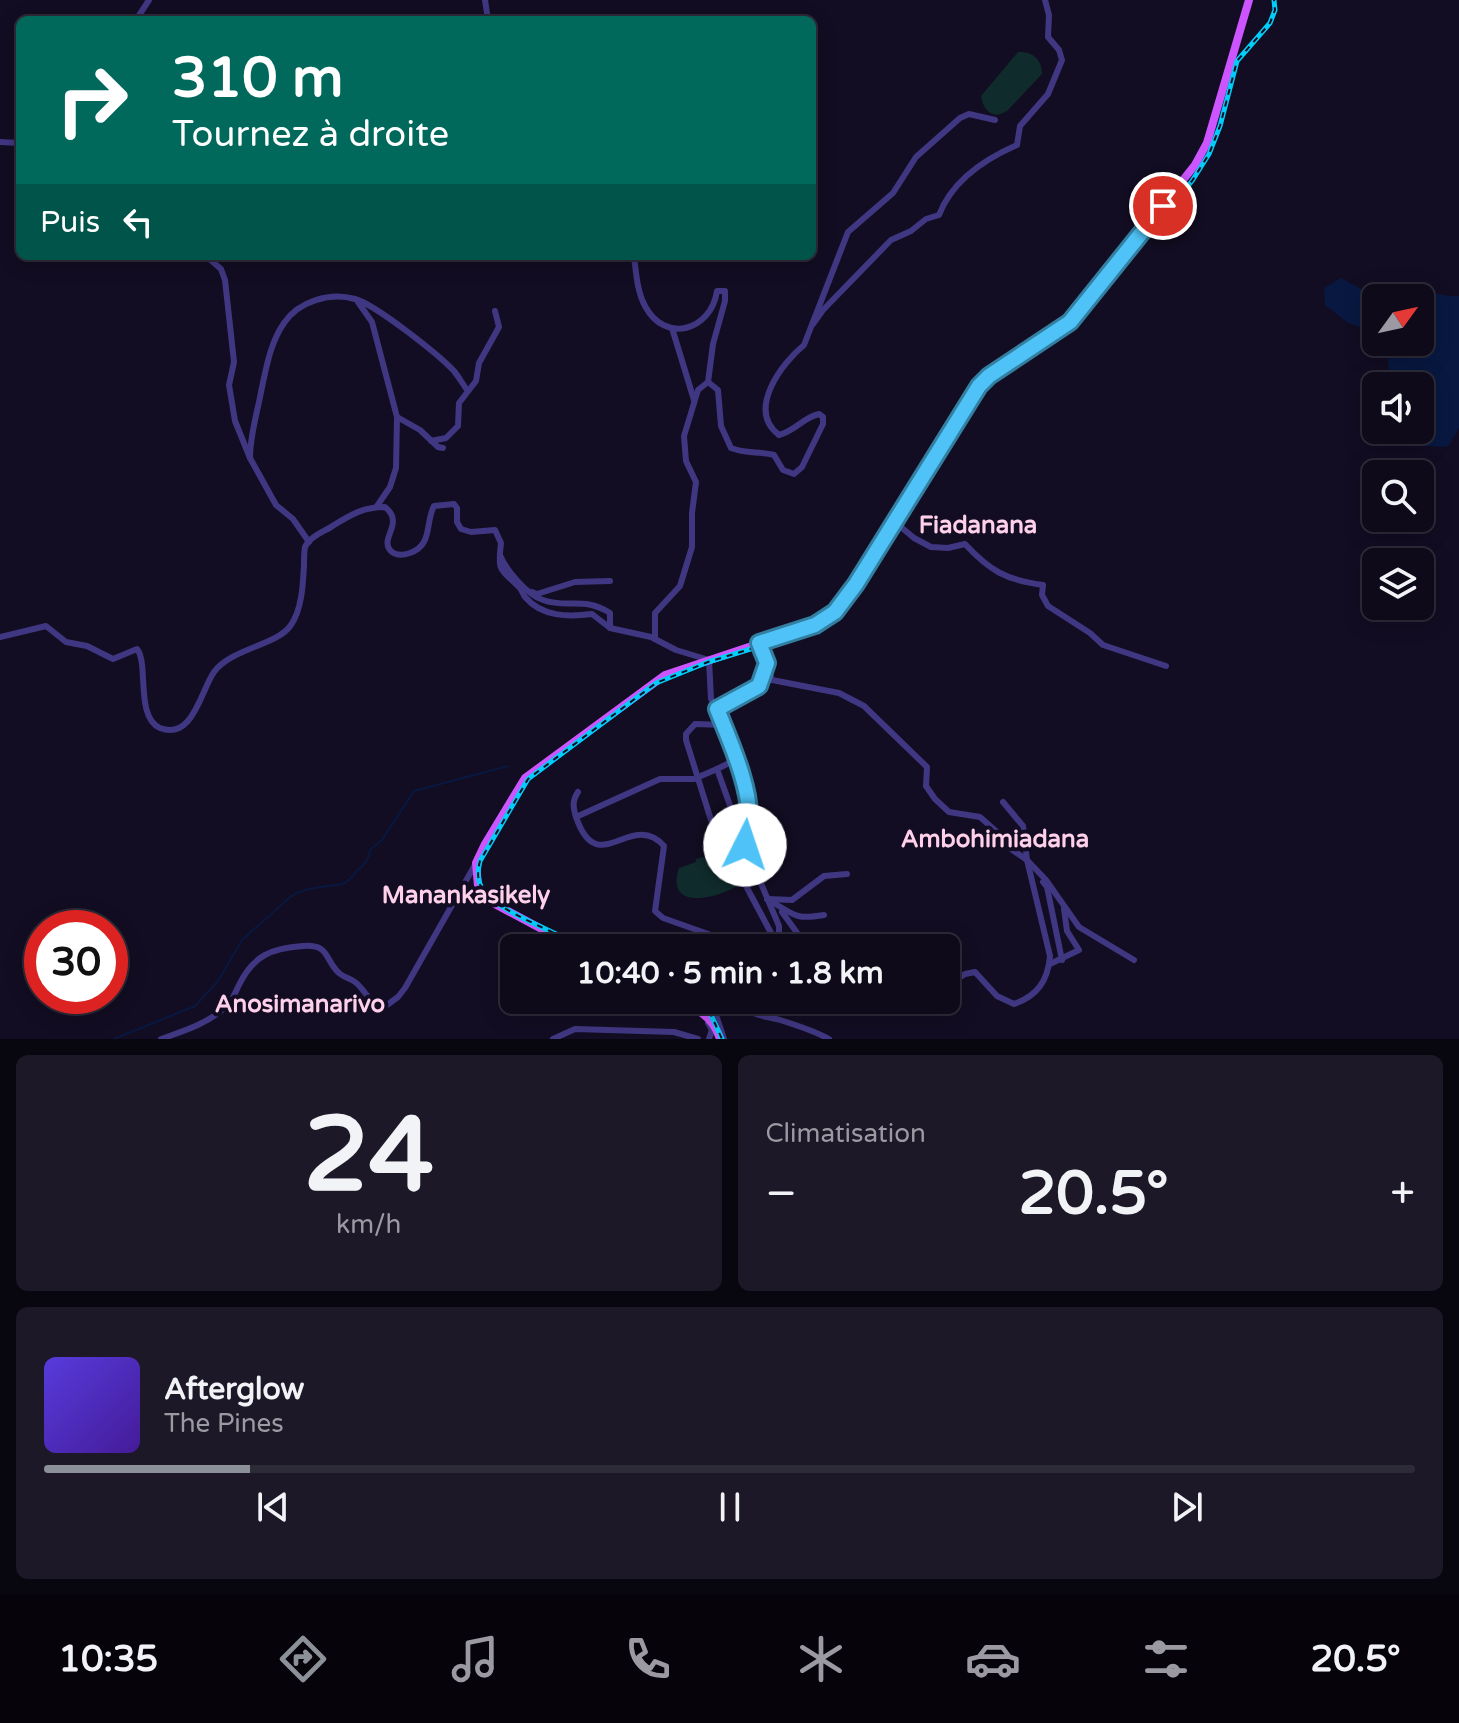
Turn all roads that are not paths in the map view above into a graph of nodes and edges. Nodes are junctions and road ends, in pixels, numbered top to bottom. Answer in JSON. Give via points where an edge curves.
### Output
{"nodes":[{"id":1,"x":1045,"y":0,"type":"edge"},
{"id":2,"x":1249,"y":0,"type":"edge"},
{"id":3,"x":995,"y":120,"type":"dead end"},
{"id":4,"x":211,"y":260,"type":"edge"},
{"id":5,"x":635,"y":260,"type":"edge"},
{"id":6,"x":356,"y":299,"type":"junction"},
{"id":7,"x":495,"y":311,"type":"dead end"},
{"id":8,"x":672,"y":328,"type":"junction"},
{"id":9,"x":808,"y":329,"type":"junction"},
{"id":10,"x":708,"y":382,"type":"junction"},
{"id":11,"x":468,"y":391,"type":"junction"},
{"id":12,"x":694,"y":400,"type":"junction"},
{"id":13,"x":397,"y":417,"type":"junction"},
{"id":14,"x":431,"y":441,"type":"junction"},
{"id":15,"x":443,"y":448,"type":"dead end"},
{"id":16,"x":250,"y":458,"type":"junction"},
{"id":17,"x":376,"y":507,"type":"junction"},
{"id":18,"x":895,"y":522,"type":"junction"},
{"id":19,"x":309,"y":542,"type":"junction"},
{"id":20,"x":500,"y":550,"type":"junction"},
{"id":21,"x":610,"y":581,"type":"dead end"},
{"id":22,"x":529,"y":590,"type":"junction"},
{"id":23,"x":610,"y":628,"type":"junction"},
{"id":24,"x":0,"y":637,"type":"edge"},
{"id":25,"x":655,"y":639,"type":"junction"},
{"id":26,"x":759,"y":643,"type":"junction"},
{"id":27,"x":709,"y":660,"type":"junction"},
{"id":28,"x":767,"y":663,"type":"junction"},
{"id":29,"x":1166,"y":666,"type":"dead end"},
{"id":30,"x":717,"y":709,"type":"junction"},
{"id":31,"x":723,"y":725,"type":"junction"},
{"id":32,"x":737,"y":759,"type":"junction"},
{"id":33,"x":717,"y":769,"type":"junction"},
{"id":34,"x":698,"y":778,"type":"junction"},
{"id":35,"x":578,"y":792,"type":"dead end"},
{"id":36,"x":1003,"y":802,"type":"dead end"},
{"id":37,"x":576,"y":817,"type":"junction"},
{"id":38,"x":741,"y":836,"type":"junction"},
{"id":39,"x":723,"y":843,"type":"junction"},
{"id":40,"x":751,"y":859,"type":"junction"},
{"id":41,"x":1027,"y":860,"type":"junction"},
{"id":42,"x":476,"y":863,"type":"junction"},
{"id":43,"x":735,"y":866,"type":"junction"},
{"id":44,"x":1035,"y":869,"type":"junction"},
{"id":45,"x":847,"y":874,"type":"dead end"},
{"id":46,"x":767,"y":899,"type":"junction"},
{"id":47,"x":1051,"y":905,"type":"junction"},
{"id":48,"x":1063,"y":905,"type":"junction"},
{"id":49,"x":779,"y":906,"type":"junction"},
{"id":50,"x":1040,"y":911,"type":"junction"},
{"id":51,"x":824,"y":915,"type":"dead end"},
{"id":52,"x":1067,"y":931,"type":"junction"},
{"id":53,"x":551,"y":934,"type":"edge"},
{"id":54,"x":708,"y":934,"type":"edge"},
{"id":55,"x":771,"y":934,"type":"edge"},
{"id":56,"x":779,"y":934,"type":"edge"},
{"id":57,"x":798,"y":934,"type":"edge"},
{"id":58,"x":1056,"y":935,"type":"junction"},
{"id":59,"x":1044,"y":939,"type":"junction"},
{"id":60,"x":1062,"y":960,"type":"junction"},
{"id":61,"x":1134,"y":960,"type":"dead end"},
{"id":62,"x":1050,"y":964,"type":"junction"},
{"id":63,"x":960,"y":977,"type":"edge"},
{"id":64,"x":705,"y":1014,"type":"joint"},
{"id":65,"x":717,"y":1014,"type":"edge"},
{"id":66,"x":756,"y":1014,"type":"edge"},
{"id":67,"x":161,"y":1039,"type":"edge"},
{"id":68,"x":553,"y":1039,"type":"edge"},
{"id":69,"x":698,"y":1039,"type":"edge"},
{"id":70,"x":709,"y":1039,"type":"edge"},
{"id":71,"x":722,"y":1039,"type":"edge"},
{"id":72,"x":829,"y":1039,"type":"edge"}],
"edges":[{"from":1,"to":9,"type":"street","via":[[1048,37],[1062,60],[1048,94],[1020,126],[1017,145],[968,173],[945,199],[939,215],[891,240]]},
{"from":2,"to":18,"type":"main road","via":[[1207,143],[1195,165],[1070,322],[979,386]]},
{"from":3,"to":9,"type":"street","via":[[969,114],[948,127],[916,157],[893,193],[848,232]]},
{"from":4,"to":16,"type":"street","via":[[225,280],[234,362],[229,385],[235,421]]},
{"from":5,"to":8,"type":"street","via":[[645,307]]},
{"from":6,"to":11,"type":"street","via":[[435,355]]},
{"from":6,"to":13,"type":"street","via":[[372,322]]},
{"from":6,"to":16,"type":"street","via":[[315,300],[295,310],[282,326],[267,364]]},
{"from":7,"to":11,"type":"street","via":[[499,327]]},
{"from":8,"to":10,"type":"street","via":[[694,326],[713,309],[717,291],[725,291]]},
{"from":8,"to":12,"type":"street"},
{"from":9,"to":10,"type":"street","via":[[804,345],[772,383],[765,402],[779,435],[811,415],[823,417],[794,474],[783,470],[774,455],[731,448],[721,426],[721,396]]},
{"from":10,"to":12,"type":"street"},
{"from":11,"to":14,"type":"street","via":[[459,403],[453,433]]},
{"from":12,"to":25,"type":"street","via":[[684,436],[686,461],[696,482],[692,547],[680,586],[655,613]]},
{"from":13,"to":14,"type":"street"},
{"from":13,"to":17,"type":"street","via":[[396,468]]},
{"from":14,"to":15,"type":"street"},
{"from":16,"to":19,"type":"street","via":[[276,505]]},
{"from":17,"to":19,"type":"street","via":[[353,512]]},
{"from":17,"to":20,"type":"street","via":[[392,512],[387,541],[394,554],[415,551],[425,542],[432,510],[442,503],[457,508],[461,529],[495,530]]},
{"from":18,"to":26,"type":"main road","via":[[835,612],[815,625]]},
{"from":18,"to":29,"type":"street","via":[[921,543],[940,548],[965,544],[981,562],[1010,579],[1043,585],[1048,606],[1103,645]]},
{"from":19,"to":24,"type":"street","via":[[292,625],[216,670],[182,726],[171,730],[153,723],[137,649],[113,659],[66,642],[46,626]]},
{"from":20,"to":22,"type":"street","via":[[511,575]]},
{"from":20,"to":23,"type":"street","via":[[504,574],[532,603],[560,616],[592,614]]},
{"from":21,"to":22,"type":"street","via":[[575,582],[537,594]]},
{"from":22,"to":23,"type":"street","via":[[540,600],[597,605],[610,613]]},
{"from":23,"to":25,"type":"street"},
{"from":25,"to":27,"type":"street"},
{"from":26,"to":27,"type":"main road"},
{"from":26,"to":28,"type":"street"},
{"from":27,"to":30,"type":"street","via":[[711,699]]},
{"from":27,"to":42,"type":"main road","via":[[665,675],[535,769]]},
{"from":28,"to":30,"type":"street","via":[[759,686]]},
{"from":28,"to":41,"type":"street","via":[[772,680],[839,693],[864,706],[927,767],[926,786],[943,808],[980,817]]},
{"from":30,"to":31,"type":"street"},
{"from":31,"to":32,"type":"street"},
{"from":31,"to":34,"type":"street","via":[[695,724],[686,734]]},
{"from":32,"to":33,"type":"street"},
{"from":32,"to":38,"type":"street","via":[[747,804],[748,824]]},
{"from":33,"to":34,"type":"street"},
{"from":33,"to":38,"type":"street"},
{"from":34,"to":37,"type":"street","via":[[660,779]]},
{"from":34,"to":39,"type":"street"},
{"from":35,"to":37,"type":"street"},
{"from":36,"to":41,"type":"street","via":[[1023,826]]},
{"from":37,"to":54,"type":"street","via":[[584,834],[598,845],[633,834],[656,838],[665,853],[655,911]]},
{"from":38,"to":39,"type":"street"},
{"from":38,"to":40,"type":"street"},
{"from":39,"to":43,"type":"street"},
{"from":40,"to":43,"type":"street"},
{"from":40,"to":46,"type":"street"},
{"from":41,"to":44,"type":"street"},
{"from":41,"to":50,"type":"street"},
{"from":42,"to":53,"type":"main road","via":[[478,886],[491,902]]},
{"from":42,"to":67,"type":"street","via":[[405,988],[387,1005],[367,999],[318,947],[289,947],[260,955],[224,1009]]},
{"from":43,"to":55,"type":"street"},
{"from":44,"to":47,"type":"street"},
{"from":44,"to":48,"type":"street"},
{"from":45,"to":46,"type":"street","via":[[824,876],[792,900]]},
{"from":46,"to":49,"type":"street"},
{"from":46,"to":56,"type":"street"},
{"from":47,"to":50,"type":"street"},
{"from":47,"to":58,"type":"street"},
{"from":48,"to":52,"type":"street"},
{"from":48,"to":61,"type":"street","via":[[1079,927]]},
{"from":49,"to":51,"type":"street","via":[[796,916]]},
{"from":49,"to":57,"type":"street"},
{"from":50,"to":59,"type":"street"},
{"from":52,"to":58,"type":"street"},
{"from":52,"to":60,"type":"street","via":[[1079,950]]},
{"from":58,"to":59,"type":"street"},
{"from":58,"to":60,"type":"street"},
{"from":59,"to":62,"type":"street"},
{"from":60,"to":62,"type":"street"},
{"from":62,"to":63,"type":"street","via":[[1035,994],[1014,1004],[997,996],[975,972]]},
{"from":64,"to":70,"type":"street","via":[[712,1030]]},
{"from":64,"to":71,"type":"main road"},
{"from":65,"to":71,"type":"street"},
{"from":66,"to":72,"type":"street"},
{"from":68,"to":69,"type":"street","via":[[575,1029],[674,1032]]}]}
